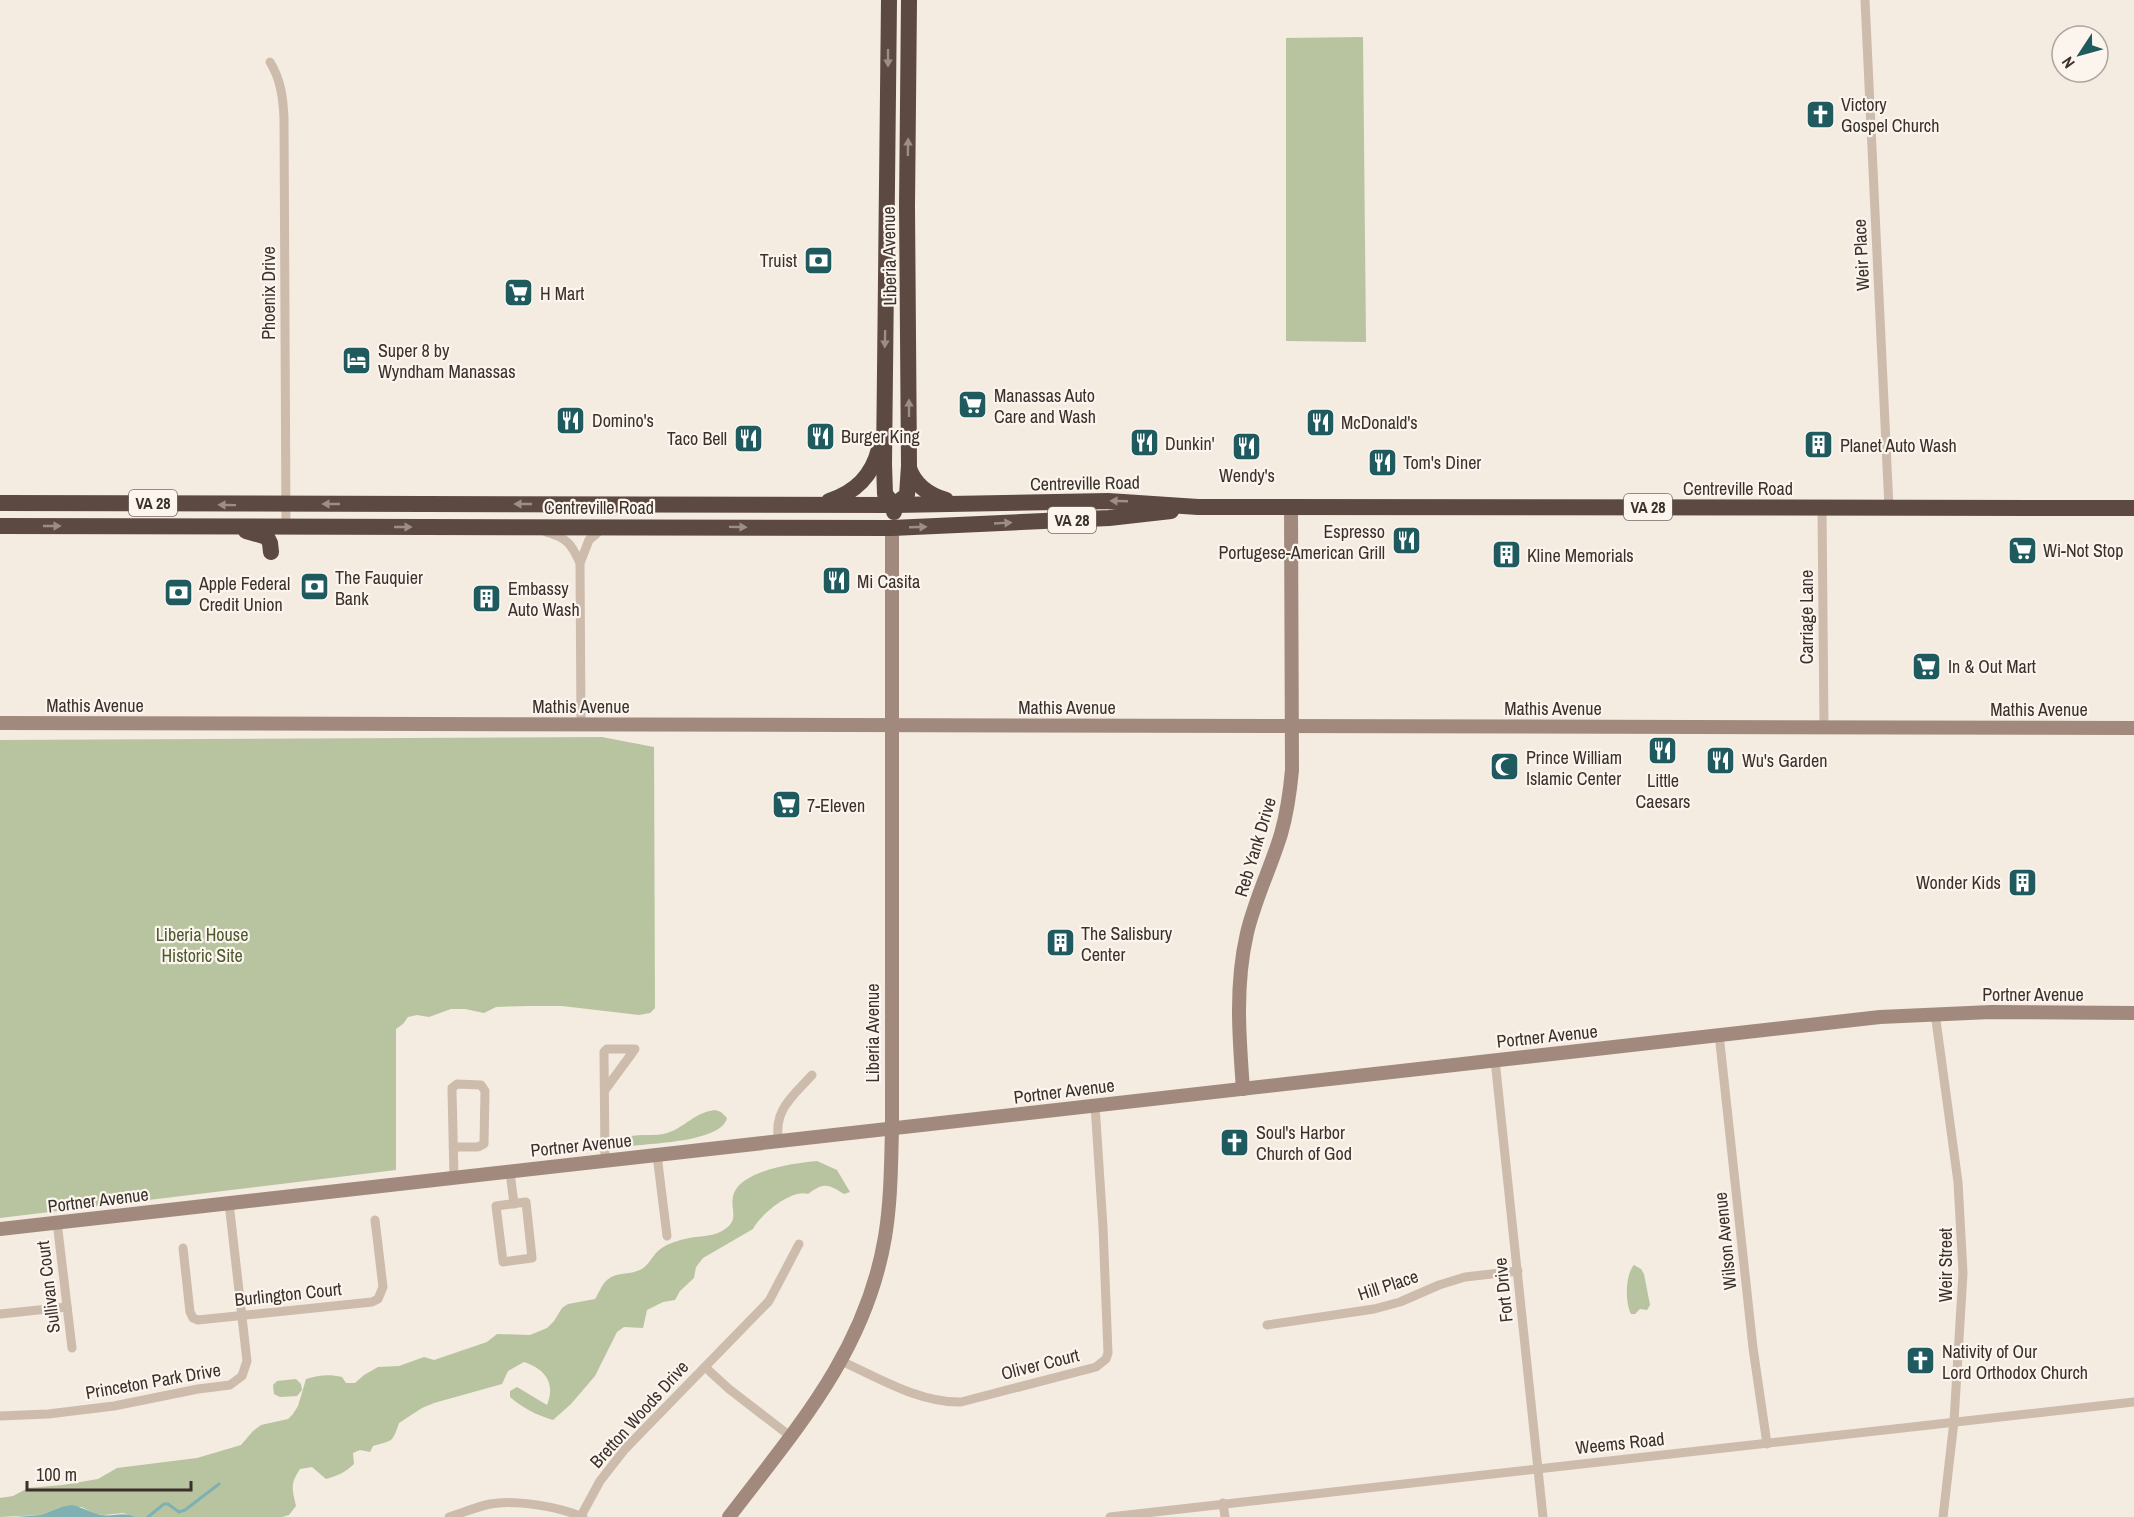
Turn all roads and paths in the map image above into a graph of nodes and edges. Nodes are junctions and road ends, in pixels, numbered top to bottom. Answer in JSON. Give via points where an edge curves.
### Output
{"nodes":[{"id":1,"x":889,"y":0,"type":"edge"},
{"id":2,"x":909,"y":0,"type":"edge"},
{"id":3,"x":1865,"y":0,"type":"edge"},
{"id":4,"x":270,"y":62,"type":"dead end"},
{"id":5,"x":884,"y":428,"type":"junction"},
{"id":6,"x":909,"y":466,"type":"junction"},
{"id":7,"x":0,"y":503,"type":"edge"},
{"id":8,"x":286,"y":504,"type":"junction"},
{"id":9,"x":819,"y":504,"type":"junction"},
{"id":10,"x":894,"y":504,"type":"junction"},
{"id":11,"x":958,"y":504,"type":"junction"},
{"id":12,"x":1198,"y":507,"type":"junction"},
{"id":13,"x":1292,"y":507,"type":"junction"},
{"id":14,"x":1822,"y":508,"type":"junction"},
{"id":15,"x":1889,"y":508,"type":"junction"},
{"id":16,"x":2134,"y":508,"type":"edge"},
{"id":17,"x":0,"y":526,"type":"edge"},
{"id":18,"x":231,"y":526,"type":"junction"},
{"id":19,"x":286,"y":526,"type":"junction"},
{"id":20,"x":606,"y":526,"type":"junction"},
{"id":21,"x":526,"y":527,"type":"junction"},
{"id":22,"x":892,"y":528,"type":"junction"},
{"id":23,"x":271,"y":552,"type":"dead end"},
{"id":24,"x":580,"y":563,"type":"junction"},
{"id":25,"x":0,"y":723,"type":"edge"},
{"id":26,"x":580,"y":724,"type":"junction"},
{"id":27,"x":892,"y":724,"type":"junction"},
{"id":28,"x":1293,"y":725,"type":"junction"},
{"id":29,"x":1824,"y":727,"type":"junction"},
{"id":30,"x":2134,"y":728,"type":"edge"},
{"id":31,"x":1935,"y":1013,"type":"junction"},
{"id":32,"x":2134,"y":1013,"type":"edge"},
{"id":33,"x":1719,"y":1034,"type":"junction"},
{"id":34,"x":1495,"y":1060,"type":"junction"},
{"id":35,"x":812,"y":1075,"type":"dead end"},
{"id":36,"x":1243,"y":1089,"type":"junction"},
{"id":37,"x":605,"y":1090,"type":"junction"},
{"id":38,"x":1095,"y":1106,"type":"junction"},
{"id":39,"x":892,"y":1128,"type":"junction"},
{"id":40,"x":778,"y":1142,"type":"junction"},
{"id":41,"x":453,"y":1147,"type":"junction"},
{"id":42,"x":657,"y":1155,"type":"junction"},
{"id":43,"x":605,"y":1161,"type":"junction"},
{"id":44,"x":510,"y":1172,"type":"junction"},
{"id":45,"x":454,"y":1178,"type":"junction"},
{"id":46,"x":229,"y":1203,"type":"junction"},
{"id":47,"x":514,"y":1204,"type":"junction"},
{"id":48,"x":375,"y":1220,"type":"dead end"},
{"id":49,"x":57,"y":1222,"type":"junction"},
{"id":50,"x":0,"y":1229,"type":"edge"},
{"id":51,"x":667,"y":1236,"type":"dead end"},
{"id":52,"x":799,"y":1244,"type":"dead end"},
{"id":53,"x":183,"y":1248,"type":"dead end"},
{"id":54,"x":1518,"y":1271,"type":"junction"},
{"id":55,"x":67,"y":1307,"type":"junction"},
{"id":56,"x":0,"y":1314,"type":"edge"},
{"id":57,"x":242,"y":1315,"type":"junction"},
{"id":58,"x":1267,"y":1325,"type":"dead end"},
{"id":59,"x":72,"y":1348,"type":"dead end"},
{"id":60,"x":841,"y":1361,"type":"junction"},
{"id":61,"x":705,"y":1367,"type":"junction"},
{"id":62,"x":2134,"y":1402,"type":"edge"},
{"id":63,"x":0,"y":1416,"type":"edge"},
{"id":64,"x":1954,"y":1421,"type":"junction"},
{"id":65,"x":790,"y":1436,"type":"junction"},
{"id":66,"x":1767,"y":1444,"type":"junction"},
{"id":67,"x":1539,"y":1469,"type":"junction"},
{"id":68,"x":1223,"y":1503,"type":"junction"},
{"id":69,"x":454,"y":1516,"type":"edge"},
{"id":70,"x":582,"y":1517,"type":"edge"},
{"id":71,"x":729,"y":1517,"type":"edge"},
{"id":72,"x":1110,"y":1517,"type":"edge"},
{"id":73,"x":1225,"y":1517,"type":"edge"},
{"id":74,"x":1543,"y":1517,"type":"edge"},
{"id":75,"x":1943,"y":1517,"type":"edge"}],
"edges":[{"from":1,"to":5,"type":"highway","name":"Liberia Avenue","one_way":true},
{"from":6,"to":2,"type":"highway","name":"Liberia Avenue","one_way":true},
{"from":3,"to":15,"type":"street","name":"Weir Place"},
{"from":4,"to":8,"type":"street","name":"Phoenix Drive","via":[[282,91],[284,118]]},
{"from":5,"to":9,"type":"highway","via":[[870,472],[848,493]]},
{"from":5,"to":10,"type":"highway","name":"Liberia Avenue","via":[[885,494]]},
{"from":6,"to":10,"type":"highway","name":"Liberia Avenue","via":[[907,495]]},
{"from":6,"to":11,"type":"highway","via":[[912,477],[925,491]]},
{"from":8,"to":7,"type":"highway","name":"Centreville Road","number":"VA 28","one_way":true},
{"from":9,"to":8,"type":"highway","name":"Centreville Road","number":"VA 28","one_way":true},
{"from":8,"to":19,"type":"street","name":"Phoenix Drive"},
{"from":9,"to":10,"type":"highway","name":"Centreville Road","number":"VA 28"},
{"from":10,"to":11,"type":"highway","name":"Centreville Road","number":"VA 28"},
{"from":10,"to":22,"type":"highway","name":"Liberia Avenue"},
{"from":12,"to":11,"type":"highway","name":"Centreville Road","number":"VA 28","one_way":true,"via":[[1108,501]]},
{"from":12,"to":13,"type":"highway","name":"Centreville Road","number":"VA 28"},
{"from":22,"to":12,"type":"highway","name":"Centreville Road","number":"VA 28","one_way":true,"via":[[1109,518]]},
{"from":13,"to":14,"type":"highway","name":"Centreville Road","number":"VA 28"},
{"from":13,"to":28,"type":"street","name":"Reb Yank Drive"},
{"from":14,"to":15,"type":"highway","name":"Centreville Road","number":"VA 28"},
{"from":14,"to":29,"type":"street","name":"Carriage Lane"},
{"from":15,"to":16,"type":"highway","name":"Centreville Road","number":"VA 28"},
{"from":17,"to":18,"type":"highway","name":"Centreville Road","number":"VA 28","one_way":true},
{"from":18,"to":19,"type":"highway","name":"Centreville Road","number":"VA 28"},
{"from":18,"to":23,"type":"highway","via":[[267,537]]},
{"from":19,"to":21,"type":"highway","name":"Centreville Road","number":"VA 28","one_way":true},
{"from":20,"to":21,"type":"highway","name":"Centreville Road","number":"VA 28"},
{"from":20,"to":22,"type":"highway","name":"Centreville Road","number":"VA 28","one_way":true},
{"from":20,"to":24,"type":"street","via":[[589,540]]},
{"from":21,"to":24,"type":"street","via":[[565,539]]},
{"from":22,"to":27,"type":"street","name":"Liberia Avenue"},
{"from":24,"to":26,"type":"street"},
{"from":25,"to":26,"type":"street","name":"Mathis Avenue"},
{"from":26,"to":27,"type":"street","name":"Mathis Avenue"},
{"from":27,"to":28,"type":"street","name":"Mathis Avenue"},
{"from":27,"to":39,"type":"street","name":"Liberia Avenue"},
{"from":28,"to":29,"type":"street","name":"Mathis Avenue"},
{"from":28,"to":36,"type":"street","name":"Reb Yank Drive","via":[[1286,815],[1252,916],[1240,970],[1238,1017]]},
{"from":29,"to":30,"type":"street","name":"Mathis Avenue"},
{"from":31,"to":32,"type":"street","name":"Portner Avenue"},
{"from":31,"to":33,"type":"street","name":"Portner Avenue"},
{"from":31,"to":64,"type":"street","name":"Weir Street","via":[[1962,1226],[1962,1303]]},
{"from":33,"to":34,"type":"street","name":"Portner Avenue"},
{"from":33,"to":66,"type":"street","name":"Wilson Avenue"},
{"from":34,"to":36,"type":"street","name":"Portner Avenue"},
{"from":34,"to":54,"type":"street","name":"Fort Drive"},
{"from":35,"to":40,"type":"street","via":[[780,1112]]},
{"from":36,"to":38,"type":"street","name":"Portner Avenue"},
{"from":37,"to":37,"type":"street","via":[[635,1052],[635,1049],[605,1050]]},
{"from":37,"to":43,"type":"street"},
{"from":38,"to":39,"type":"street","name":"Portner Avenue"},
{"from":38,"to":60,"type":"street","name":"Oliver Court","via":[[1108,1353],[1102,1364],[951,1402],[920,1396]]},
{"from":39,"to":40,"type":"street","name":"Portner Avenue"},
{"from":39,"to":60,"type":"street","name":"Liberia Avenue","via":[[890,1206],[884,1240],[869,1298]]},
{"from":40,"to":42,"type":"street","name":"Portner Avenue"},
{"from":41,"to":41,"type":"street","via":[[452,1088],[457,1084],[483,1085],[484,1144]]},
{"from":41,"to":45,"type":"street"},
{"from":42,"to":43,"type":"street","name":"Portner Avenue"},
{"from":42,"to":51,"type":"street"},
{"from":43,"to":44,"type":"street","name":"Portner Avenue"},
{"from":44,"to":45,"type":"street","name":"Portner Avenue"},
{"from":44,"to":47,"type":"street"},
{"from":45,"to":46,"type":"street","name":"Portner Avenue"},
{"from":46,"to":49,"type":"street","name":"Portner Avenue"},
{"from":46,"to":57,"type":"street","name":"Princeton Park Drive"},
{"from":47,"to":47,"type":"street","via":[[526,1202],[532,1258],[503,1262],[496,1206]]},
{"from":48,"to":57,"type":"street","name":"Burlington Court","via":[[383,1287],[375,1301]]},
{"from":49,"to":50,"type":"street","name":"Portner Avenue"},
{"from":49,"to":55,"type":"street","name":"Sullivan Court"},
{"from":52,"to":61,"type":"street","name":"Bretton Woods Drive","via":[[769,1301]]},
{"from":53,"to":57,"type":"street","name":"Burlington Court","via":[[193,1318]]},
{"from":54,"to":58,"type":"street","name":"Hill Place","via":[[1465,1278],[1374,1309]]},
{"from":54,"to":67,"type":"street","name":"Fort Drive"},
{"from":55,"to":56,"type":"street"},
{"from":55,"to":59,"type":"street","name":"Sullivan Court"},
{"from":57,"to":63,"type":"street","name":"Princeton Park Drive","via":[[246,1367],[230,1385],[114,1406]]},
{"from":60,"to":65,"type":"street","name":"Liberia Avenue"},
{"from":61,"to":65,"type":"street","name":"Bretton Woods Drive"},
{"from":61,"to":70,"type":"street","name":"Bretton Woods Drive","via":[[625,1449],[600,1481]]},
{"from":62,"to":64,"type":"street","name":"Weems Road"},
{"from":64,"to":66,"type":"street","name":"Weems Road"},
{"from":64,"to":75,"type":"street","name":"Weir Street"},
{"from":65,"to":71,"type":"street","name":"Liberia Avenue"},
{"from":66,"to":67,"type":"street","name":"Weems Road"},
{"from":67,"to":68,"type":"street","name":"Weems Road"},
{"from":67,"to":74,"type":"street","name":"Fort Drive"},
{"from":68,"to":72,"type":"street","name":"Weems Road"},
{"from":68,"to":73,"type":"street"},
{"from":69,"to":70,"type":"street","via":[[506,1503],[530,1504]]}]}
